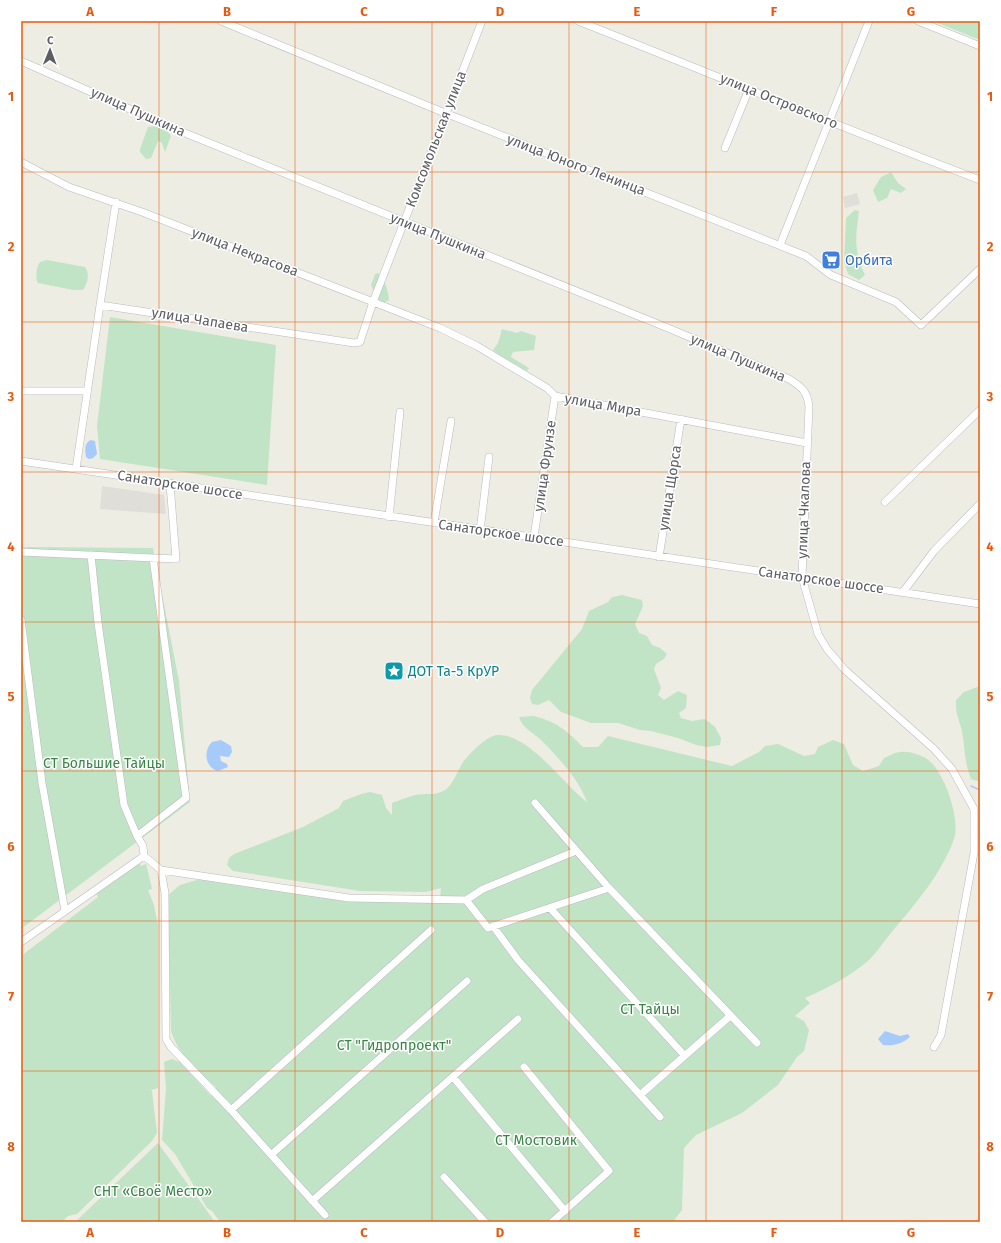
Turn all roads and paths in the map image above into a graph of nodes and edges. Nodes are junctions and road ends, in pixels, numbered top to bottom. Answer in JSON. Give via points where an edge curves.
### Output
{"nodes":[{"id":1,"x":221,"y":21,"type":"edge"},
{"id":2,"x":482,"y":21,"type":"edge"},
{"id":3,"x":578,"y":21,"type":"edge"},
{"id":4,"x":869,"y":21,"type":"edge"},
{"id":5,"x":918,"y":21,"type":"edge"},
{"id":6,"x":980,"y":46,"type":"edge"},
{"id":7,"x":21,"y":61,"type":"edge"},
{"id":8,"x":749,"y":89,"type":"junction"},
{"id":9,"x":445,"y":113,"type":"junction"},
{"id":10,"x":830,"y":120,"type":"junction"},
{"id":11,"x":725,"y":148,"type":"dead end"},
{"id":12,"x":21,"y":162,"type":"edge"},
{"id":13,"x":980,"y":180,"type":"edge"},
{"id":14,"x":116,"y":202,"type":"junction"},
{"id":15,"x":403,"y":222,"type":"junction"},
{"id":16,"x":780,"y":245,"type":"junction"},
{"id":17,"x":980,"y":269,"type":"edge"},
{"id":18,"x":373,"y":302,"type":"junction"},
{"id":19,"x":100,"y":305,"type":"junction"},
{"id":20,"x":21,"y":391,"type":"edge"},
{"id":21,"x":87,"y":391,"type":"junction"},
{"id":22,"x":555,"y":396,"type":"junction"},
{"id":23,"x":980,"y":410,"type":"edge"},
{"id":24,"x":400,"y":412,"type":"dead end"},
{"id":25,"x":682,"y":419,"type":"junction"},
{"id":26,"x":451,"y":421,"type":"dead end"},
{"id":27,"x":808,"y":443,"type":"junction"},
{"id":28,"x":489,"y":457,"type":"dead end"},
{"id":29,"x":21,"y":462,"type":"edge"},
{"id":30,"x":76,"y":470,"type":"junction"},
{"id":31,"x":170,"y":484,"type":"junction"},
{"id":32,"x":885,"y":502,"type":"dead end"},
{"id":33,"x":980,"y":504,"type":"edge"},
{"id":34,"x":389,"y":517,"type":"junction"},
{"id":35,"x":434,"y":523,"type":"junction"},
{"id":36,"x":480,"y":531,"type":"junction"},
{"id":37,"x":534,"y":537,"type":"junction"},
{"id":38,"x":21,"y":552,"type":"edge"},
{"id":39,"x":91,"y":555,"type":"junction"},
{"id":40,"x":659,"y":557,"type":"junction"},
{"id":41,"x":152,"y":558,"type":"junction"},
{"id":42,"x":802,"y":577,"type":"junction"},
{"id":43,"x":903,"y":592,"type":"junction"},
{"id":44,"x":980,"y":604,"type":"edge"},
{"id":45,"x":21,"y":620,"type":"edge"},
{"id":46,"x":535,"y":803,"type":"dead end"},
{"id":47,"x":137,"y":836,"type":"junction"},
{"id":48,"x":576,"y":851,"type":"junction"},
{"id":49,"x":144,"y":856,"type":"junction"},
{"id":50,"x":162,"y":870,"type":"junction"},
{"id":51,"x":609,"y":888,"type":"junction"},
{"id":52,"x":466,"y":900,"type":"junction"},
{"id":53,"x":550,"y":908,"type":"junction"},
{"id":54,"x":65,"y":911,"type":"junction"},
{"id":55,"x":493,"y":926,"type":"junction"},
{"id":56,"x":431,"y":930,"type":"dead end"},
{"id":57,"x":21,"y":942,"type":"edge"},
{"id":58,"x":467,"y":981,"type":"dead end"},
{"id":59,"x":730,"y":1016,"type":"junction"},
{"id":60,"x":518,"y":1019,"type":"dead end"},
{"id":61,"x":757,"y":1043,"type":"dead end"},
{"id":62,"x":934,"y":1048,"type":"dead end"},
{"id":63,"x":684,"y":1055,"type":"junction"},
{"id":64,"x":524,"y":1067,"type":"dead end"},
{"id":65,"x":453,"y":1076,"type":"junction"},
{"id":66,"x":640,"y":1095,"type":"junction"},
{"id":67,"x":231,"y":1110,"type":"junction"},
{"id":68,"x":660,"y":1117,"type":"dead end"},
{"id":69,"x":272,"y":1154,"type":"junction"},
{"id":70,"x":444,"y":1178,"type":"dead end"},
{"id":71,"x":312,"y":1201,"type":"junction"},
{"id":72,"x":565,"y":1211,"type":"junction"},
{"id":73,"x":326,"y":1216,"type":"dead end"},
{"id":74,"x":484,"y":1222,"type":"edge"},
{"id":75,"x":552,"y":1222,"type":"edge"}],
"edges":[{"from":1,"to":9,"type":"street","name":"улица Юного Ленинца"},
{"from":2,"to":9,"type":"street","name":"Комсомольская улица"},
{"from":3,"to":8,"type":"street","name":"улица Островского"},
{"from":4,"to":10,"type":"street"},
{"from":5,"to":6,"type":"street"},
{"from":7,"to":15,"type":"street","name":"улица Пушкина","via":[[174,129]]},
{"from":8,"to":10,"type":"street","name":"улица Островского"},
{"from":8,"to":11,"type":"street"},
{"from":9,"to":15,"type":"street","name":"Комсомольская улица"},
{"from":9,"to":16,"type":"street","name":"улица Юного Ленинца"},
{"from":10,"to":13,"type":"street","name":"улица Островского","via":[[905,153]]},
{"from":10,"to":16,"type":"street"},
{"from":12,"to":14,"type":"street","name":"улица Некрасова","via":[[69,187]]},
{"from":14,"to":18,"type":"street","name":"улица Некрасова"},
{"from":14,"to":19,"type":"street"},
{"from":15,"to":18,"type":"street","name":"Комсомольская улица"},
{"from":15,"to":27,"type":"street","name":"улица Пушкина","via":[[789,379],[808,396]]},
{"from":16,"to":17,"type":"street","name":"улица Юного Ленинца","via":[[806,256],[831,275],[896,302],[921,325]]},
{"from":18,"to":19,"type":"street","name":"улица Чапаева","via":[[360,342],[354,343]]},
{"from":18,"to":22,"type":"street","name":"улица Мира","via":[[440,328],[477,346],[548,388]]},
{"from":19,"to":21,"type":"street"},
{"from":20,"to":21,"type":"street"},
{"from":21,"to":30,"type":"street"},
{"from":22,"to":25,"type":"street","name":"улица Мира"},
{"from":22,"to":37,"type":"street","name":"улица Фрунзе"},
{"from":23,"to":32,"type":"street"},
{"from":24,"to":34,"type":"street"},
{"from":25,"to":27,"type":"street","name":"улица Мира"},
{"from":25,"to":40,"type":"street","name":"улица Щорса"},
{"from":26,"to":35,"type":"street"},
{"from":27,"to":42,"type":"street","name":"улица Чкалова"},
{"from":28,"to":36,"type":"street"},
{"from":29,"to":30,"type":"street","name":"Санаторское шоссе"},
{"from":30,"to":31,"type":"street","name":"Санаторское шоссе"},
{"from":31,"to":34,"type":"street","name":"Санаторское шоссе"},
{"from":31,"to":41,"type":"street","via":[[176,559]]},
{"from":33,"to":43,"type":"street","via":[[934,551]]},
{"from":34,"to":35,"type":"street","name":"Санаторское шоссе"},
{"from":35,"to":36,"type":"street","name":"Санаторское шоссе"},
{"from":36,"to":37,"type":"street","name":"Санаторское шоссе"},
{"from":37,"to":40,"type":"street","name":"Санаторское шоссе"},
{"from":38,"to":39,"type":"street"},
{"from":39,"to":41,"type":"street"},
{"from":39,"to":47,"type":"street","via":[[124,806]]},
{"from":40,"to":42,"type":"street","name":"Санаторское шоссе"},
{"from":41,"to":47,"type":"street","via":[[186,798]]},
{"from":42,"to":43,"type":"street","name":"Санаторское шоссе"},
{"from":42,"to":62,"type":"street","name":"улица Чкалова","via":[[818,634],[827,649],[845,670],[934,749],[952,769],[974,809],[974,853],[941,1035]]},
{"from":43,"to":44,"type":"street","name":"Санаторское шоссе"},
{"from":45,"to":54,"type":"street","via":[[42,783]]},
{"from":46,"to":48,"type":"street"},
{"from":47,"to":49,"type":"street","via":[[143,846]]},
{"from":48,"to":51,"type":"street"},
{"from":48,"to":52,"type":"street","via":[[483,889]]},
{"from":49,"to":50,"type":"street"},
{"from":49,"to":54,"type":"street"},
{"from":50,"to":52,"type":"street","via":[[349,898]]},
{"from":50,"to":67,"type":"street","via":[[165,893],[166,1039],[171,1048]]},
{"from":51,"to":53,"type":"street"},
{"from":51,"to":59,"type":"street"},
{"from":52,"to":55,"type":"street","via":[[488,928]]},
{"from":53,"to":55,"type":"street"},
{"from":53,"to":63,"type":"street"},
{"from":54,"to":57,"type":"street"},
{"from":55,"to":66,"type":"street","via":[[518,960]]},
{"from":56,"to":67,"type":"street"},
{"from":58,"to":69,"type":"street"},
{"from":59,"to":61,"type":"street"},
{"from":59,"to":63,"type":"street"},
{"from":60,"to":65,"type":"street"},
{"from":63,"to":66,"type":"street"},
{"from":64,"to":72,"type":"street","via":[[609,1171]]},
{"from":65,"to":71,"type":"street"},
{"from":65,"to":72,"type":"street"},
{"from":66,"to":68,"type":"street"},
{"from":67,"to":69,"type":"street"},
{"from":69,"to":71,"type":"street"},
{"from":70,"to":74,"type":"street"},
{"from":71,"to":73,"type":"street"},
{"from":72,"to":75,"type":"street"}]}
